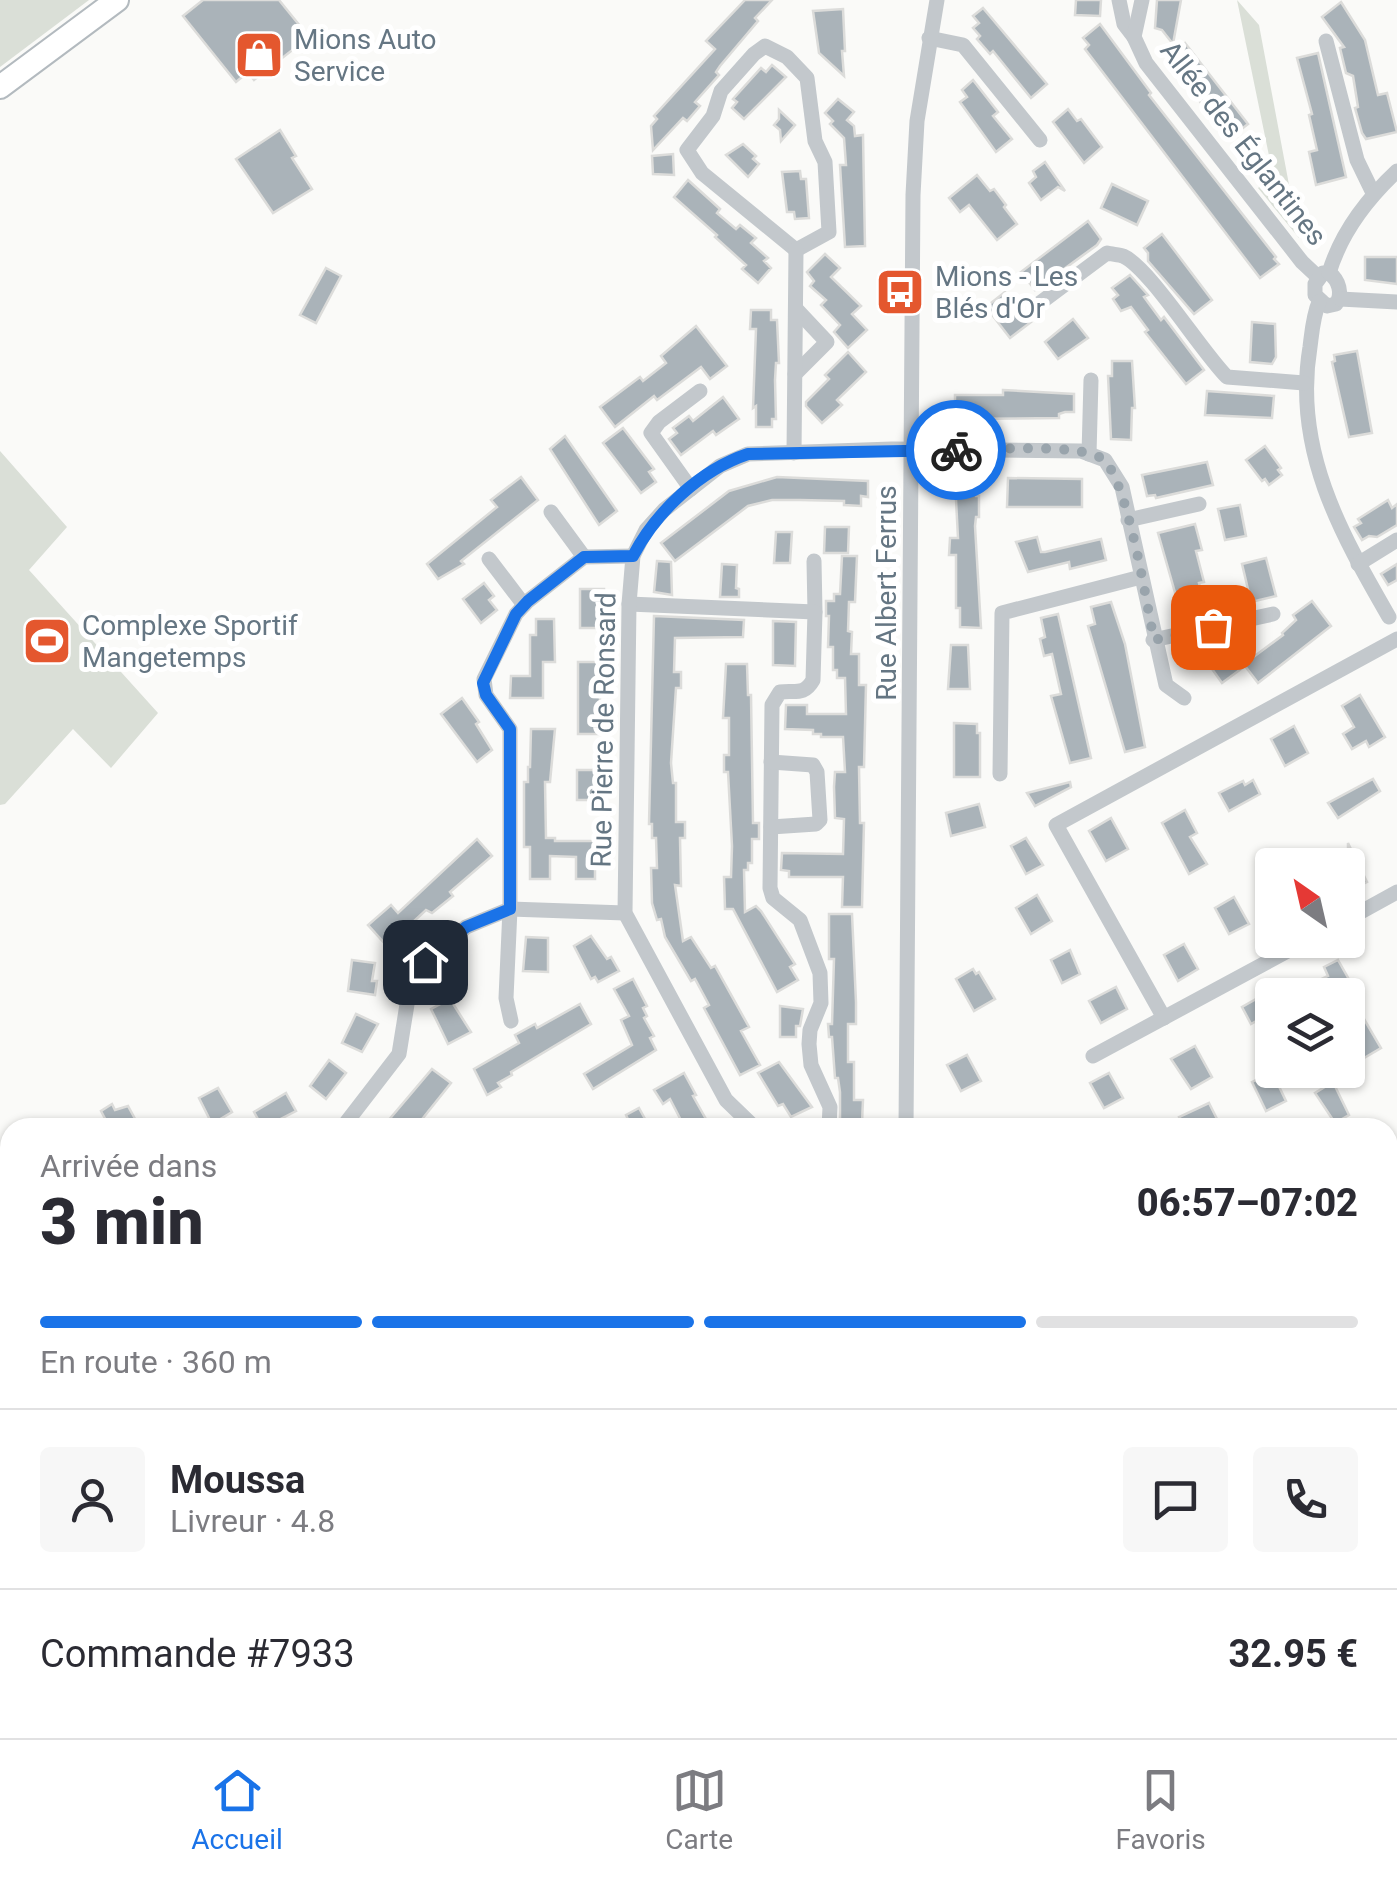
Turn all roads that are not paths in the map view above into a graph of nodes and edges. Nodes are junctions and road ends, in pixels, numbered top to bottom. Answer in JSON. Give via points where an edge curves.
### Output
{"nodes":[{"id":1,"x":117,"y":0,"type":"edge"},
{"id":2,"x":937,"y":0,"type":"edge"},
{"id":3,"x":1119,"y":0,"type":"edge"},
{"id":4,"x":1142,"y":0,"type":"edge"},
{"id":5,"x":1134,"y":37,"type":"junction"},
{"id":6,"x":929,"y":38,"type":"junction"},
{"id":7,"x":1326,"y":40,"type":"dead end"},
{"id":8,"x":0,"y":87,"type":"edge"},
{"id":9,"x":1040,"y":140,"type":"dead end"},
{"id":10,"x":1397,"y":171,"type":"edge"},
{"id":11,"x":1372,"y":193,"type":"junction"},
{"id":12,"x":796,"y":250,"type":"junction"},
{"id":13,"x":1323,"y":275,"type":"junction"},
{"id":14,"x":1340,"y":299,"type":"junction"},
{"id":15,"x":1319,"y":302,"type":"junction"},
{"id":16,"x":1397,"y":302,"type":"edge"},
{"id":17,"x":1036,"y":306,"type":"dead end"},
{"id":18,"x":796,"y":309,"type":"junction"},
{"id":19,"x":795,"y":374,"type":"junction"},
{"id":20,"x":1091,"y":380,"type":"dead end"},
{"id":21,"x":1304,"y":383,"type":"junction"},
{"id":22,"x":700,"y":390,"type":"dead end"},
{"id":23,"x":912,"y":449,"type":"junction"},
{"id":24,"x":794,"y":453,"type":"junction"},
{"id":25,"x":1089,"y":454,"type":"junction"},
{"id":26,"x":691,"y":489,"type":"junction"},
{"id":27,"x":1199,"y":504,"type":"dead end"},
{"id":28,"x":551,"y":512,"type":"dead end"},
{"id":29,"x":1128,"y":520,"type":"junction"},
{"id":30,"x":1397,"y":540,"type":"edge"},
{"id":31,"x":633,"y":556,"type":"junction"},
{"id":32,"x":584,"y":557,"type":"junction"},
{"id":33,"x":489,"y":559,"type":"dead end"},
{"id":34,"x":814,"y":561,"type":"dead end"},
{"id":35,"x":1358,"y":564,"type":"junction"},
{"id":36,"x":1142,"y":576,"type":"junction"},
{"id":37,"x":629,"y":604,"type":"junction"},
{"id":38,"x":524,"y":605,"type":"junction"},
{"id":39,"x":815,"y":612,"type":"junction"},
{"id":40,"x":1273,"y":614,"type":"dead end"},
{"id":41,"x":1388,"y":617,"type":"dead end"},
{"id":42,"x":1397,"y":639,"type":"edge"},
{"id":43,"x":1154,"y":640,"type":"junction"},
{"id":44,"x":1184,"y":698,"type":"dead end"},
{"id":45,"x":772,"y":762,"type":"junction"},
{"id":46,"x":1000,"y":774,"type":"dead end"},
{"id":47,"x":771,"y":826,"type":"junction"},
{"id":48,"x":1397,"y":892,"type":"edge"},
{"id":49,"x":510,"y":909,"type":"junction"},
{"id":50,"x":1365,"y":909,"type":"edge"},
{"id":51,"x":624,"y":913,"type":"junction"},
{"id":52,"x":1275,"y":958,"type":"edge"},
{"id":53,"x":1164,"y":1018,"type":"junction"},
{"id":54,"x":511,"y":1021,"type":"dead end"},
{"id":55,"x":1094,"y":1056,"type":"dead end"},
{"id":56,"x":350,"y":1118,"type":"edge"},
{"id":57,"x":745,"y":1118,"type":"edge"},
{"id":58,"x":829,"y":1118,"type":"edge"},
{"id":59,"x":906,"y":1118,"type":"edge"}],
"edges":[{"from":1,"to":8,"type":"street"},
{"from":2,"to":6,"type":"street","name":"Rue Albert Ferrus"},
{"from":3,"to":5,"type":"street","name":"Allée des Églantines"},
{"from":4,"to":5,"type":"street","name":"Allée des Églantines"},
{"from":5,"to":13,"type":"street","name":"Allée des Églantines","via":[[1157,78],[1302,262]]},
{"from":6,"to":9,"type":"street","via":[[963,45]]},
{"from":6,"to":23,"type":"street","name":"Rue Albert Ferrus","via":[[913,195]]},
{"from":7,"to":11,"type":"street"},
{"from":10,"to":11,"type":"street"},
{"from":11,"to":13,"type":"street"},
{"from":12,"to":12,"type":"street","via":[[830,232],[826,162],[815,141],[808,78],[766,46],[721,91],[687,150],[702,173]]},
{"from":12,"to":18,"type":"street"},
{"from":13,"to":14,"type":"street","via":[[1338,283]]},
{"from":13,"to":15,"type":"street","via":[[1314,284]]},
{"from":14,"to":15,"type":"street","via":[[1328,306]]},
{"from":14,"to":16,"type":"street"},
{"from":15,"to":21,"type":"street"},
{"from":17,"to":21,"type":"street","via":[[1108,254],[1122,255],[1141,269],[1227,377]]},
{"from":18,"to":19,"type":"street"},
{"from":18,"to":19,"type":"street","via":[[828,342]]},
{"from":19,"to":24,"type":"street"},
{"from":20,"to":25,"type":"street"},
{"from":21,"to":35,"type":"street","via":[[1310,443],[1330,508]]},
{"from":22,"to":26,"type":"street","via":[[651,433]]},
{"from":23,"to":24,"type":"street","name":"Rue Pierre de Ronsard"},
{"from":23,"to":25,"type":"street","name":"Rue Pierre de Ronsard"},
{"from":23,"to":59,"type":"street","name":"Rue Albert Ferrus"},
{"from":24,"to":26,"type":"street","name":"Rue Pierre de Ronsard","via":[[748,454]]},
{"from":25,"to":29,"type":"street","via":[[1105,460],[1122,488]]},
{"from":26,"to":31,"type":"street","name":"Rue Pierre de Ronsard","via":[[646,530]]},
{"from":27,"to":29,"type":"street"},
{"from":28,"to":32,"type":"street"},
{"from":29,"to":36,"type":"street"},
{"from":30,"to":35,"type":"street"},
{"from":31,"to":32,"type":"street"},
{"from":31,"to":37,"type":"street","name":"Rue Pierre de Ronsard"},
{"from":32,"to":38,"type":"street"},
{"from":33,"to":38,"type":"street"},
{"from":34,"to":39,"type":"street"},
{"from":35,"to":41,"type":"street"},
{"from":36,"to":43,"type":"street"},
{"from":36,"to":46,"type":"street","via":[[1002,614]]},
{"from":37,"to":39,"type":"street"},
{"from":37,"to":51,"type":"street","name":"Rue Pierre de Ronsard"},
{"from":38,"to":49,"type":"street","via":[[483,683],[510,729]]},
{"from":39,"to":45,"type":"street","via":[[813,680],[799,693],[774,698]]},
{"from":40,"to":43,"type":"street"},
{"from":42,"to":53,"type":"street","via":[[1056,825]]},
{"from":43,"to":44,"type":"street","via":[[1166,685]]},
{"from":45,"to":47,"type":"street"},
{"from":45,"to":47,"type":"street","via":[[813,765],[820,820]]},
{"from":47,"to":58,"type":"street","via":[[773,898],[800,920],[820,973],[821,1003],[809,1044]]},
{"from":48,"to":50,"type":"street"},
{"from":49,"to":51,"type":"street"},
{"from":49,"to":54,"type":"street"},
{"from":49,"to":56,"type":"street","via":[[466,927],[416,973],[399,1054]]},
{"from":51,"to":57,"type":"street","name":"Rue Pierre de Ronsard","via":[[726,1100]]},
{"from":52,"to":53,"type":"street"},
{"from":53,"to":55,"type":"street"}]}
